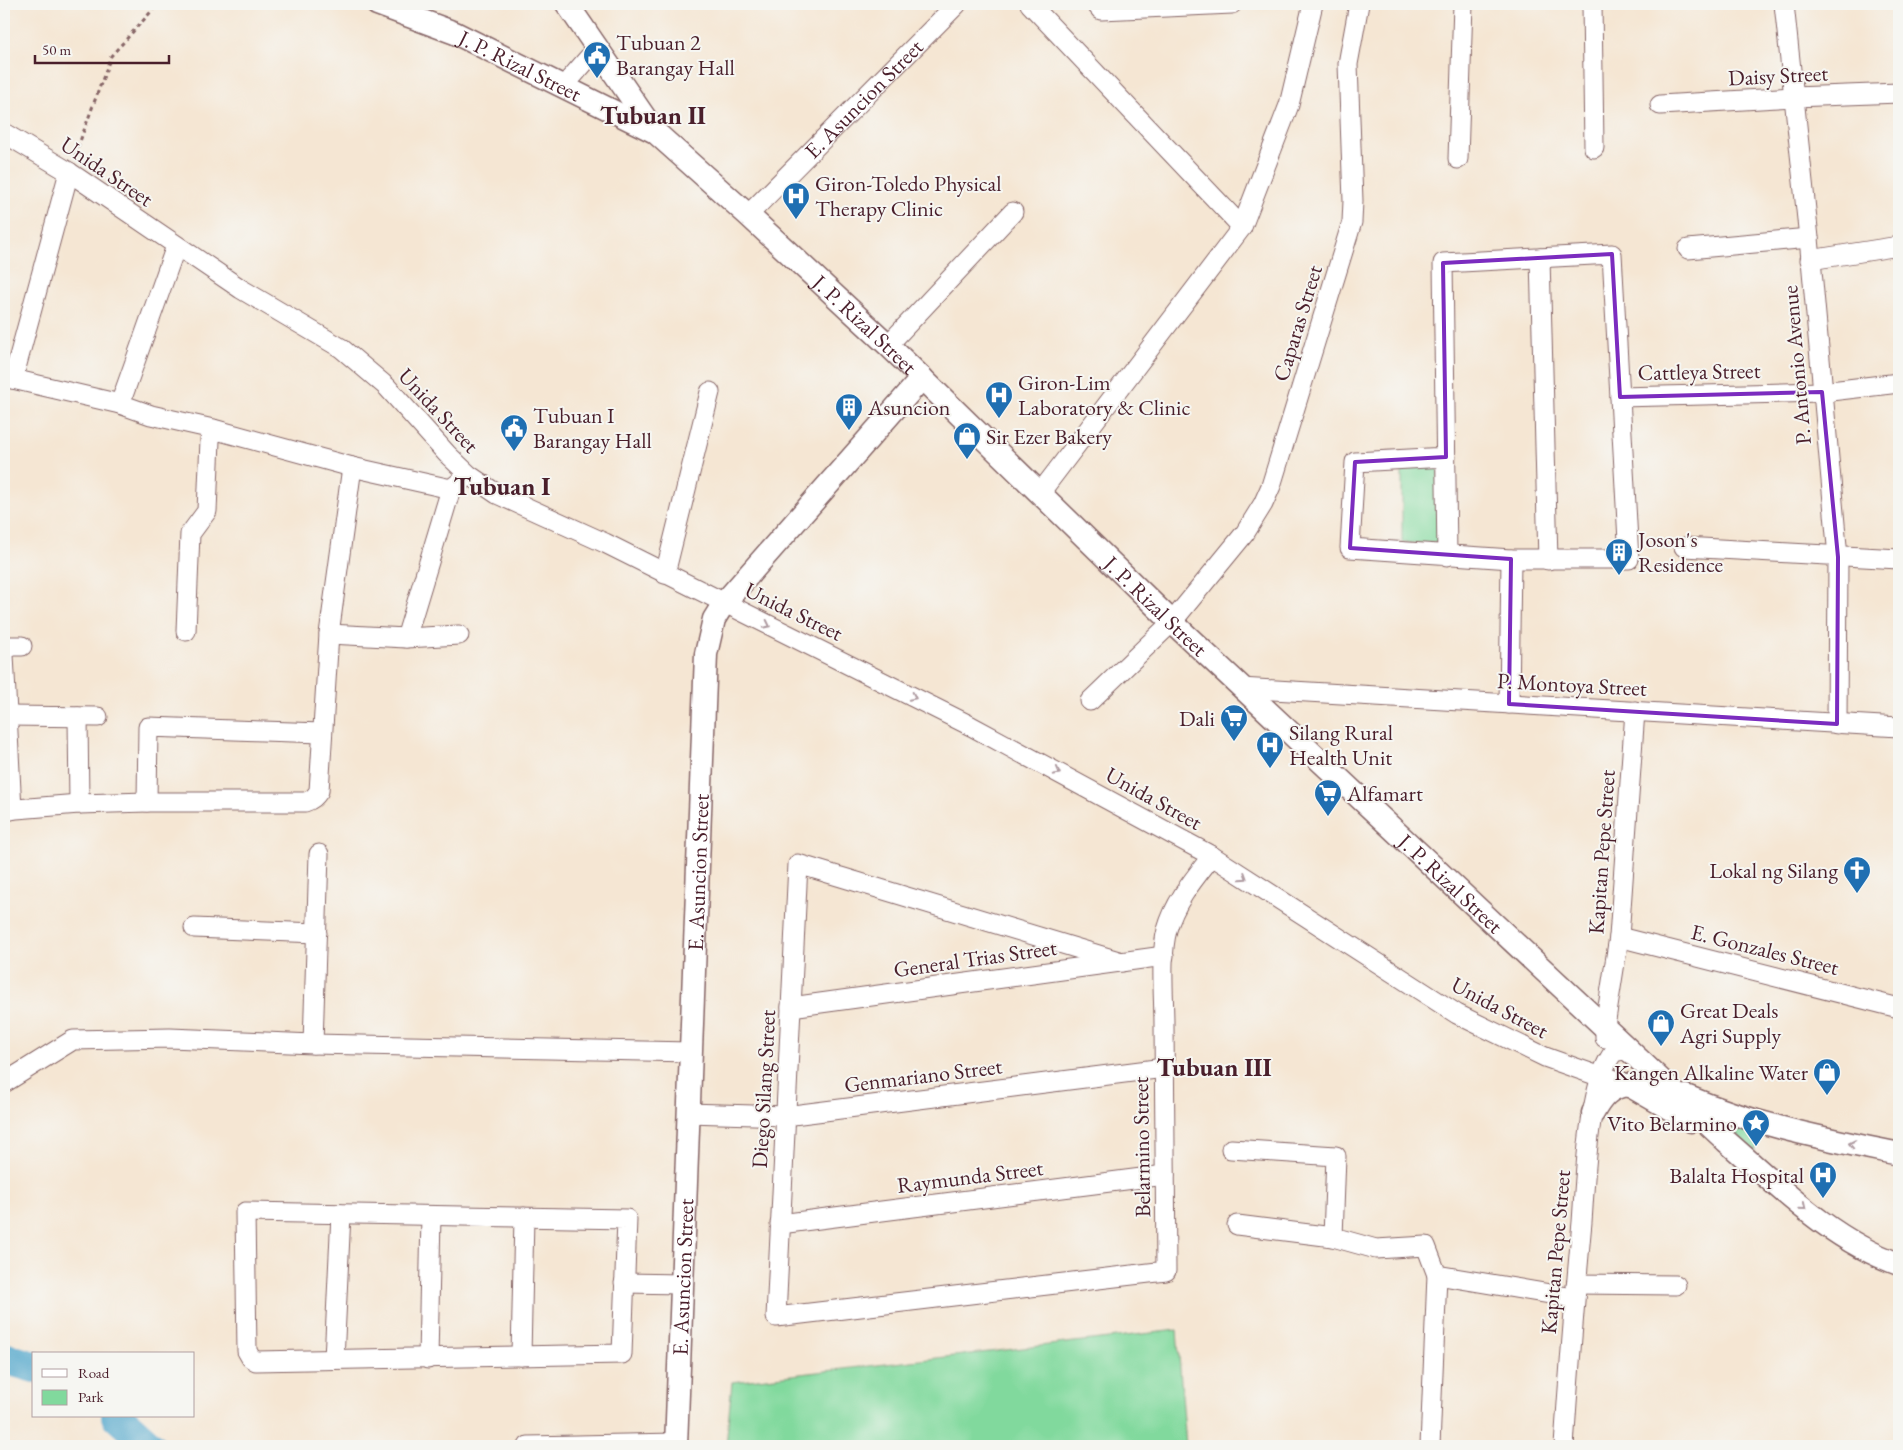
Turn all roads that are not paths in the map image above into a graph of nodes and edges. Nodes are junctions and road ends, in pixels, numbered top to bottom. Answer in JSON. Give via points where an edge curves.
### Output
{"nodes":[{"id":1,"x":377,"y":4,"type":"edge"},
{"id":2,"x":567,"y":4,"type":"edge"},
{"id":3,"x":957,"y":4,"type":"edge"},
{"id":4,"x":1030,"y":4,"type":"edge"},
{"id":5,"x":1096,"y":4,"type":"edge"},
{"id":6,"x":1224,"y":4,"type":"edge"},
{"id":7,"x":1232,"y":4,"type":"edge"},
{"id":8,"x":1313,"y":4,"type":"edge"},
{"id":9,"x":1359,"y":4,"type":"edge"},
{"id":10,"x":1463,"y":4,"type":"edge"},
{"id":11,"x":1592,"y":4,"type":"edge"},
{"id":12,"x":1784,"y":4,"type":"edge"},
{"id":13,"x":598,"y":47,"type":"junction"},
{"id":14,"x":563,"y":87,"type":"junction"},
{"id":15,"x":1899,"y":93,"type":"edge"},
{"id":16,"x":1794,"y":97,"type":"junction"},
{"id":17,"x":1660,"y":105,"type":"dead end"},
{"id":18,"x":655,"y":132,"type":"junction"},
{"id":19,"x":4,"y":133,"type":"edge"},
{"id":20,"x":1594,"y":148,"type":"dead end"},
{"id":21,"x":1458,"y":159,"type":"dead end"},
{"id":22,"x":69,"y":172,"type":"junction"},
{"id":23,"x":1013,"y":212,"type":"dead end"},
{"id":24,"x":748,"y":215,"type":"junction"},
{"id":25,"x":1242,"y":227,"type":"junction"},
{"id":26,"x":1809,"y":238,"type":"junction"},
{"id":27,"x":176,"y":246,"type":"junction"},
{"id":28,"x":1899,"y":246,"type":"edge"},
{"id":29,"x":1688,"y":249,"type":"dead end"},
{"id":30,"x":1540,"y":258,"type":"junction"},
{"id":31,"x":1810,"y":260,"type":"junction"},
{"id":32,"x":888,"y":345,"type":"junction"},
{"id":33,"x":9,"y":378,"type":"edge"},
{"id":34,"x":922,"y":378,"type":"junction"},
{"id":35,"x":1899,"y":383,"type":"edge"},
{"id":36,"x":710,"y":392,"type":"dead end"},
{"id":37,"x":1822,"y":392,"type":"junction"},
{"id":38,"x":1620,"y":397,"type":"junction"},
{"id":39,"x":120,"y":404,"type":"junction"},
{"id":40,"x":214,"y":429,"type":"junction"},
{"id":41,"x":1446,"y":457,"type":"junction"},
{"id":42,"x":352,"y":468,"type":"junction"},
{"id":43,"x":469,"y":475,"type":"junction"},
{"id":44,"x":451,"y":489,"type":"junction"},
{"id":45,"x":1040,"y":493,"type":"junction"},
{"id":46,"x":1684,"y":547,"type":"dead end"},
{"id":47,"x":1447,"y":556,"type":"junction"},
{"id":48,"x":1838,"y":556,"type":"junction"},
{"id":49,"x":1511,"y":559,"type":"junction"},
{"id":50,"x":1899,"y":559,"type":"edge"},
{"id":51,"x":1548,"y":560,"type":"junction"},
{"id":52,"x":665,"y":574,"type":"junction"},
{"id":53,"x":724,"y":603,"type":"junction"},
{"id":54,"x":1172,"y":622,"type":"junction"},
{"id":55,"x":186,"y":631,"type":"dead end"},
{"id":56,"x":329,"y":634,"type":"junction"},
{"id":57,"x":459,"y":635,"type":"dead end"},
{"id":58,"x":406,"y":638,"type":"junction"},
{"id":59,"x":4,"y":655,"type":"edge"},
{"id":60,"x":1241,"y":688,"type":"junction"},
{"id":61,"x":1090,"y":701,"type":"dead end"},
{"id":62,"x":1509,"y":704,"type":"junction"},
{"id":63,"x":1635,"y":711,"type":"junction"},
{"id":64,"x":7,"y":716,"type":"junction"},
{"id":65,"x":78,"y":717,"type":"junction"},
{"id":66,"x":98,"y":717,"type":"dead end"},
{"id":67,"x":1838,"y":724,"type":"junction"},
{"id":68,"x":1899,"y":727,"type":"edge"},
{"id":69,"x":322,"y":733,"type":"junction"},
{"id":70,"x":147,"y":802,"type":"junction"},
{"id":71,"x":79,"y":804,"type":"junction"},
{"id":72,"x":8,"y":810,"type":"edge"},
{"id":73,"x":318,"y":854,"type":"dead end"},
{"id":74,"x":1212,"y":856,"type":"junction"},
{"id":75,"x":194,"y":928,"type":"dead end"},
{"id":76,"x":317,"y":933,"type":"junction"},
{"id":77,"x":1619,"y":937,"type":"junction"},
{"id":78,"x":1164,"y":956,"type":"junction"},
{"id":79,"x":1122,"y":962,"type":"junction"},
{"id":80,"x":791,"y":1007,"type":"junction"},
{"id":81,"x":1899,"y":1008,"type":"edge"},
{"id":82,"x":1605,"y":1026,"type":"junction"},
{"id":83,"x":313,"y":1044,"type":"junction"},
{"id":84,"x":690,"y":1052,"type":"junction"},
{"id":85,"x":1635,"y":1055,"type":"junction"},
{"id":86,"x":1164,"y":1068,"type":"junction"},
{"id":87,"x":1603,"y":1070,"type":"junction"},
{"id":88,"x":4,"y":1083,"type":"edge"},
{"id":89,"x":1627,"y":1086,"type":"junction"},
{"id":90,"x":1671,"y":1090,"type":"junction"},
{"id":91,"x":688,"y":1113,"type":"junction"},
{"id":92,"x":1593,"y":1113,"type":"junction"},
{"id":93,"x":785,"y":1116,"type":"junction"},
{"id":94,"x":1726,"y":1141,"type":"junction"},
{"id":95,"x":1231,"y":1149,"type":"dead end"},
{"id":96,"x":1899,"y":1154,"type":"edge"},
{"id":97,"x":1165,"y":1175,"type":"junction"},
{"id":98,"x":341,"y":1214,"type":"junction"},
{"id":99,"x":431,"y":1216,"type":"junction"},
{"id":100,"x":524,"y":1217,"type":"junction"},
{"id":101,"x":780,"y":1224,"type":"junction"},
{"id":102,"x":1237,"y":1225,"type":"dead end"},
{"id":103,"x":1333,"y":1237,"type":"junction"},
{"id":104,"x":1899,"y":1264,"type":"edge"},
{"id":105,"x":1437,"y":1275,"type":"junction"},
{"id":106,"x":624,"y":1283,"type":"junction"},
{"id":107,"x":682,"y":1284,"type":"junction"},
{"id":108,"x":1676,"y":1286,"type":"dead end"},
{"id":109,"x":1575,"y":1291,"type":"junction"},
{"id":110,"x":776,"y":1317,"type":"joint"},
{"id":111,"x":520,"y":1356,"type":"junction"},
{"id":112,"x":428,"y":1358,"type":"junction"},
{"id":113,"x":334,"y":1359,"type":"junction"},
{"id":114,"x":676,"y":1444,"type":"edge"},
{"id":115,"x":528,"y":1446,"type":"edge"},
{"id":116,"x":1430,"y":1446,"type":"edge"},
{"id":117,"x":1564,"y":1446,"type":"edge"}],
"edges":[{"from":1,"to":14,"type":"main road","name":"J. P. Rizal Street","via":[[455,32]]},
{"from":2,"to":13,"type":"main road"},
{"from":3,"to":24,"type":"street","name":"E. Asuncion Street"},
{"from":4,"to":25,"type":"street"},
{"from":5,"to":6,"type":"street","via":[[1101,10]]},
{"from":6,"to":7,"type":"street"},
{"from":8,"to":25,"type":"street","via":[[1289,105]]},
{"from":9,"to":54,"type":"street","name":"Caparas Street","via":[[1348,64],[1354,202],[1340,264],[1263,504],[1245,534]]},
{"from":10,"to":21,"type":"street"},
{"from":11,"to":20,"type":"street"},
{"from":12,"to":16,"type":"street","name":"P. Antonio Avenue"},
{"from":13,"to":14,"type":"street"},
{"from":13,"to":18,"type":"main road"},
{"from":14,"to":18,"type":"main road","name":"J. P. Rizal Street"},
{"from":15,"to":16,"type":"street","name":"Daisy Street"},
{"from":16,"to":17,"type":"street","name":"Daisy Street"},
{"from":16,"to":26,"type":"street","name":"P. Antonio Avenue"},
{"from":18,"to":24,"type":"main road","name":"J. P. Rizal Street"},
{"from":19,"to":22,"type":"street","name":"Unida Street"},
{"from":22,"to":27,"type":"street","name":"Unida Street"},
{"from":22,"to":33,"type":"street"},
{"from":23,"to":32,"type":"street"},
{"from":24,"to":32,"type":"main road","name":"J. P. Rizal Street"},
{"from":25,"to":45,"type":"street"},
{"from":26,"to":29,"type":"street"},
{"from":26,"to":31,"type":"street","name":"P. Antonio Avenue"},
{"from":27,"to":39,"type":"street"},
{"from":27,"to":43,"type":"street","name":"Unida Street","via":[[341,348],[387,387]]},
{"from":28,"to":31,"type":"street"},
{"from":30,"to":38,"type":"street","via":[[1612,254]]},
{"from":30,"to":41,"type":"street","via":[[1443,263]]},
{"from":30,"to":51,"type":"street"},
{"from":31,"to":37,"type":"street","name":"P. Antonio Avenue"},
{"from":32,"to":34,"type":"main road","name":"J. P. Rizal Street"},
{"from":33,"to":39,"type":"street"},
{"from":34,"to":45,"type":"main road","name":"J. P. Rizal Street"},
{"from":34,"to":53,"type":"main road","name":"E. Asuncion Street"},
{"from":35,"to":37,"type":"street","name":"Cattleya Street"},
{"from":36,"to":52,"type":"street"},
{"from":37,"to":38,"type":"street","name":"Cattleya Street"},
{"from":37,"to":48,"type":"street","name":"P. Antonio Avenue"},
{"from":38,"to":51,"type":"street","via":[[1629,559]]},
{"from":39,"to":40,"type":"street","via":[[151,415]]},
{"from":40,"to":42,"type":"street"},
{"from":40,"to":55,"type":"street","via":[[210,440],[207,511],[190,534]]},
{"from":41,"to":47,"type":"street"},
{"from":41,"to":47,"type":"street","via":[[1355,462],[1350,548]]},
{"from":42,"to":44,"type":"street"},
{"from":42,"to":56,"type":"street"},
{"from":43,"to":44,"type":"street"},
{"from":43,"to":52,"type":"street","name":"Unida Street","via":[[497,494]]},
{"from":44,"to":58,"type":"street"},
{"from":45,"to":54,"type":"main road","name":"J. P. Rizal Street"},
{"from":46,"to":48,"type":"street"},
{"from":47,"to":49,"type":"street"},
{"from":48,"to":50,"type":"street"},
{"from":48,"to":67,"type":"street","name":"P. Antonio Avenue"},
{"from":49,"to":51,"type":"street"},
{"from":49,"to":62,"type":"street"},
{"from":52,"to":53,"type":"street","name":"Unida Street"},
{"from":53,"to":74,"type":"street","name":"Unida Street","one_way":true,"via":[[971,726]]},
{"from":53,"to":84,"type":"main road","name":"E. Asuncion Street","via":[[714,619],[706,654]]},
{"from":54,"to":60,"type":"main road","name":"J. P. Rizal Street"},
{"from":54,"to":61,"type":"street","name":"Caparas Street"},
{"from":56,"to":58,"type":"street"},
{"from":56,"to":69,"type":"street"},
{"from":57,"to":58,"type":"street"},
{"from":59,"to":64,"type":"street"},
{"from":60,"to":62,"type":"street","name":"P. Montoya Street"},
{"from":60,"to":82,"type":"main road","name":"J. P. Rizal Street"},
{"from":62,"to":63,"type":"street","name":"P. Montoya Street"},
{"from":63,"to":67,"type":"street","name":"P. Montoya Street"},
{"from":63,"to":77,"type":"street","name":"Kapitan Pepe Street"},
{"from":64,"to":65,"type":"street"},
{"from":64,"to":72,"type":"street"},
{"from":65,"to":66,"type":"street"},
{"from":65,"to":71,"type":"street"},
{"from":67,"to":68,"type":"street","name":"P. Montoya Street"},
{"from":69,"to":70,"type":"street","via":[[319,790],[311,800]]},
{"from":69,"to":70,"type":"street","via":[[148,727]]},
{"from":70,"to":71,"type":"street"},
{"from":71,"to":72,"type":"street"},
{"from":73,"to":76,"type":"street"},
{"from":74,"to":78,"type":"street","name":"Belarmino Street","via":[[1185,890],[1175,909],[1167,931]]},
{"from":74,"to":87,"type":"street","name":"Unida Street","one_way":true,"via":[[1457,1014],[1545,1057]]},
{"from":75,"to":76,"type":"street"},
{"from":76,"to":83,"type":"street"},
{"from":77,"to":81,"type":"street","name":"E. Gonzales Street"},
{"from":77,"to":82,"type":"street","name":"Kapitan Pepe Street"},
{"from":78,"to":79,"type":"street","name":"General Trias Street"},
{"from":78,"to":86,"type":"street","name":"Belarmino Street"},
{"from":79,"to":80,"type":"street","name":"General Trias Street"},
{"from":79,"to":80,"type":"street","name":"Diego Silang Street","via":[[798,864]]},
{"from":80,"to":93,"type":"street","name":"Diego Silang Street"},
{"from":82,"to":85,"type":"main road","name":"J. P. Rizal Street"},
{"from":82,"to":87,"type":"street","name":"Kapitan Pepe Street"},
{"from":83,"to":84,"type":"street"},
{"from":83,"to":88,"type":"street","via":[[170,1038],[73,1040]]},
{"from":84,"to":91,"type":"main road","name":"E. Asuncion Street"},
{"from":85,"to":87,"type":"street","via":[[1624,1050],[1614,1052]]},
{"from":85,"to":90,"type":"main road","name":"J. P. Rizal Street"},
{"from":86,"to":93,"type":"street","name":"Genmariano Street"},
{"from":86,"to":97,"type":"street","name":"Belarmino Street"},
{"from":87,"to":89,"type":"main road"},
{"from":87,"to":92,"type":"street","name":"Kapitan Pepe Street"},
{"from":89,"to":92,"type":"main road","via":[[1616,1087],[1607,1094]]},
{"from":89,"to":94,"type":"main road"},
{"from":90,"to":94,"type":"main road","name":"J. P. Rizal Street"},
{"from":96,"to":90,"type":"main road","one_way":true,"via":[[1797,1132],[1718,1110]]},
{"from":91,"to":93,"type":"street","name":"Genmariano Street"},
{"from":91,"to":107,"type":"main road","name":"E. Asuncion Street"},
{"from":92,"to":109,"type":"street","name":"Kapitan Pepe Street"},
{"from":93,"to":101,"type":"street","name":"Diego Silang Street"},
{"from":94,"to":104,"type":"main road","name":"J. P. Rizal Street","one_way":true,"via":[[1835,1232]]},
{"from":95,"to":103,"type":"street","via":[[1336,1156]]},
{"from":97,"to":101,"type":"street","name":"Raymunda Street"},
{"from":97,"to":110,"type":"street","name":"Belarmino Street","via":[[1166,1271]]},
{"from":98,"to":99,"type":"street"},
{"from":98,"to":113,"type":"street"},
{"from":98,"to":113,"type":"street","via":[[245,1212],[247,1351],[251,1358],[256,1361]]},
{"from":99,"to":100,"type":"street"},
{"from":99,"to":112,"type":"street"},
{"from":100,"to":106,"type":"street","via":[[627,1219]]},
{"from":100,"to":111,"type":"street"},
{"from":101,"to":110,"type":"street","name":"Diego Silang Street"},
{"from":102,"to":103,"type":"street"},
{"from":103,"to":105,"type":"street","via":[[1376,1249],[1426,1246]]},
{"from":105,"to":109,"type":"street"},
{"from":105,"to":116,"type":"street"},
{"from":106,"to":107,"type":"street"},
{"from":106,"to":111,"type":"street","via":[[622,1354]]},
{"from":107,"to":114,"type":"main road","name":"E. Asuncion Street"},
{"from":108,"to":109,"type":"street"},
{"from":109,"to":117,"type":"street","name":"Kapitan Pepe Street"},
{"from":111,"to":112,"type":"street"},
{"from":112,"to":113,"type":"street"},
{"from":114,"to":115,"type":"street"}]}
